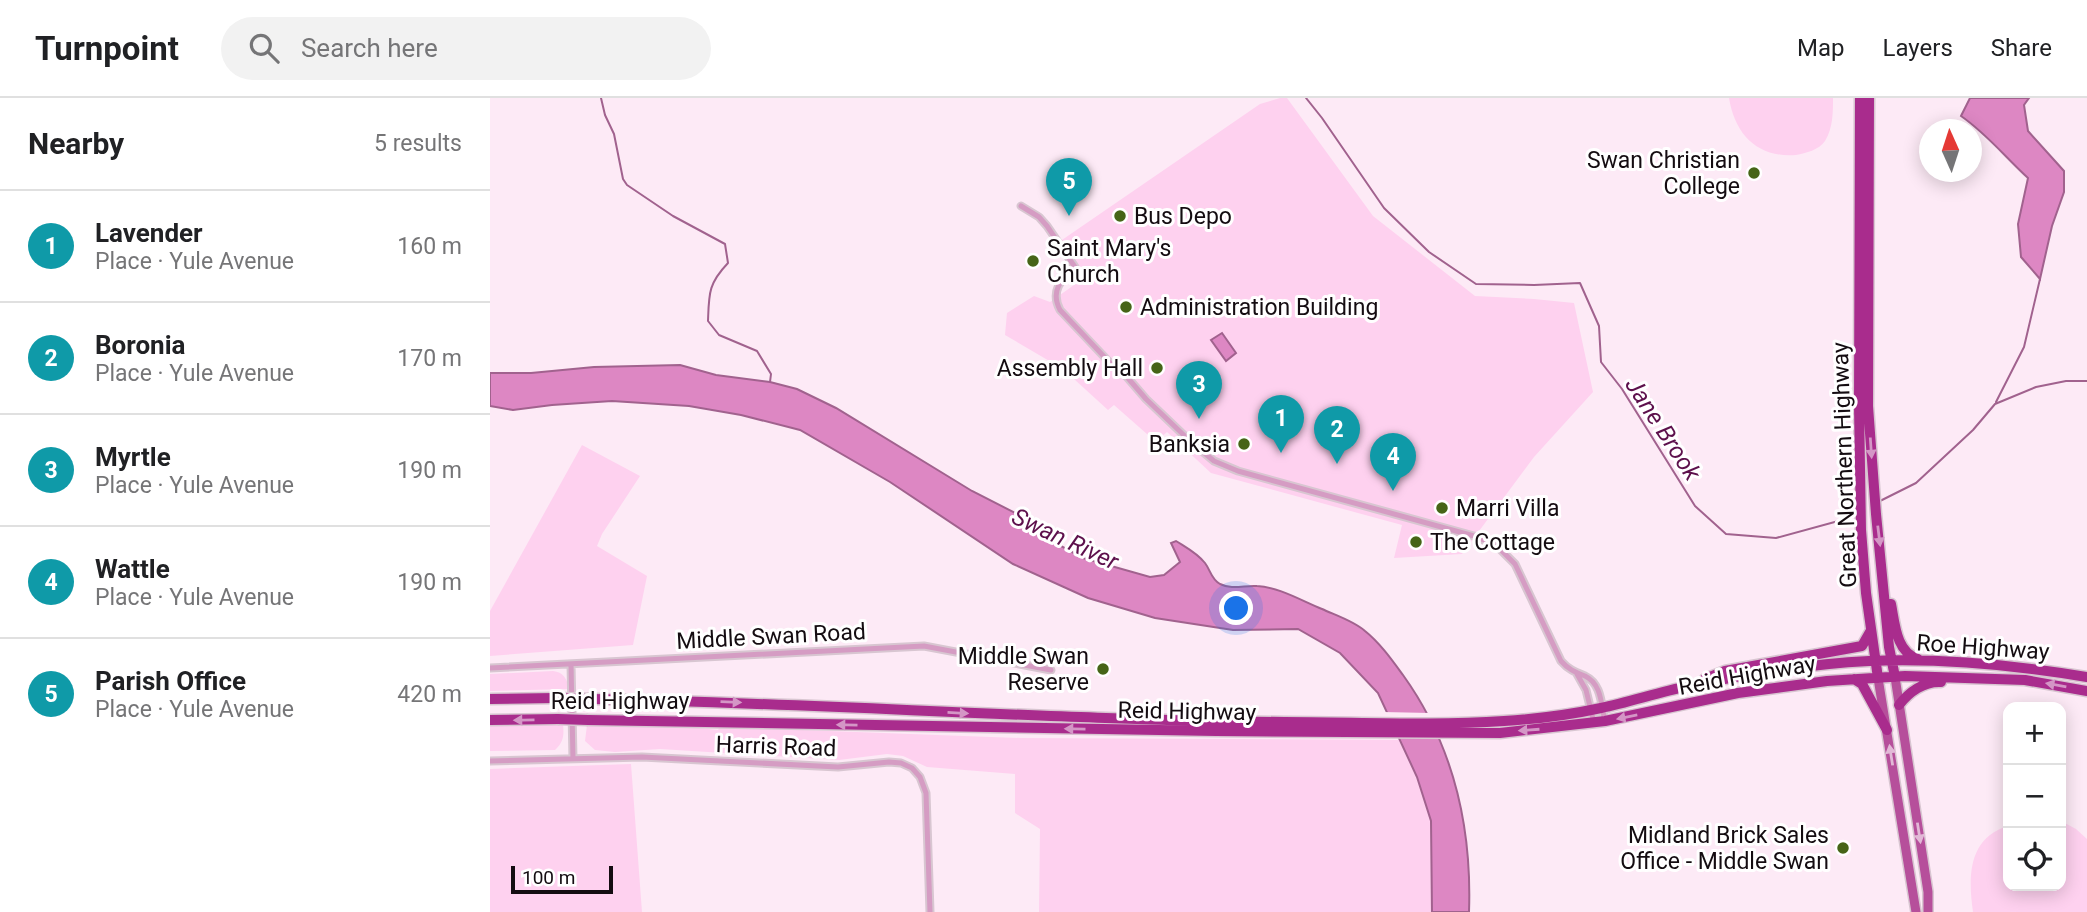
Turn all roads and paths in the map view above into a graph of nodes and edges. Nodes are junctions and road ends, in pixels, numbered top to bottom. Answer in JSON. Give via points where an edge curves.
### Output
{"nodes":[{"id":1,"x":1860,"y":98,"type":"edge"},
{"id":2,"x":1869,"y":98,"type":"edge"},
{"id":3,"x":1021,"y":206,"type":"dead end"},
{"id":4,"x":1882,"y":564,"type":"junction"},
{"id":5,"x":1871,"y":632,"type":"junction"},
{"id":6,"x":1876,"y":661,"type":"junction"},
{"id":7,"x":1891,"y":661,"type":"junction"},
{"id":8,"x":1926,"y":661,"type":"junction"},
{"id":9,"x":571,"y":664,"type":"junction"},
{"id":10,"x":490,"y":668,"type":"edge"},
{"id":11,"x":1051,"y":670,"type":"dead end"},
{"id":12,"x":1577,"y":674,"type":"junction"},
{"id":13,"x":1895,"y":677,"type":"junction"},
{"id":14,"x":2087,"y":677,"type":"edge"},
{"id":15,"x":1878,"y":678,"type":"junction"},
{"id":16,"x":1853,"y":679,"type":"junction"},
{"id":17,"x":2025,"y":680,"type":"junction"},
{"id":18,"x":1685,"y":687,"type":"junction"},
{"id":19,"x":2087,"y":691,"type":"edge"},
{"id":20,"x":490,"y":699,"type":"edge"},
{"id":21,"x":1899,"y":705,"type":"junction"},
{"id":22,"x":1597,"y":709,"type":"junction"},
{"id":23,"x":490,"y":720,"type":"edge"},
{"id":24,"x":1599,"y":722,"type":"junction"},
{"id":25,"x":1214,"y":726,"type":"junction"},
{"id":26,"x":1447,"y":728,"type":"junction"},
{"id":27,"x":1887,"y":730,"type":"junction"},
{"id":28,"x":573,"y":759,"type":"junction"},
{"id":29,"x":490,"y":761,"type":"edge"},
{"id":30,"x":1914,"y":800,"type":"junction"},
{"id":31,"x":1902,"y":820,"type":"junction"},
{"id":32,"x":930,"y":912,"type":"edge"},
{"id":33,"x":1916,"y":912,"type":"edge"},
{"id":34,"x":1928,"y":912,"type":"edge"}],
"edges":[{"from":1,"to":5,"type":"highway","name":"Great Northern Highway","via":[[1861,510]]},
{"from":2,"to":4,"type":"highway","name":"Great Northern Highway","one_way":true,"via":[[1868,406]]},
{"from":3,"to":12,"type":"street","via":[[1047,226],[1075,267],[1057,288],[1055,300],[1060,310],[1118,372],[1214,461],[1492,543],[1517,567],[1560,659]]},
{"from":4,"to":7,"type":"highway","name":"Great Northern Highway"},
{"from":4,"to":8,"type":"highway","via":[[1899,641],[1907,654]]},
{"from":5,"to":6,"type":"highway","name":"Great Northern Highway"},
{"from":5,"to":18,"type":"highway","via":[[1863,646],[1725,671]]},
{"from":6,"to":7,"type":"highway","name":"Roe Highway"},
{"from":6,"to":15,"type":"highway","name":"Great Northern Highway"},
{"from":6,"to":18,"type":"highway","name":"Reid Highway","via":[[1780,670]]},
{"from":7,"to":8,"type":"highway","name":"Roe Highway"},
{"from":7,"to":13,"type":"highway","name":"Great Northern Highway"},
{"from":8,"to":14,"type":"highway","name":"Roe Highway","via":[[1993,664]]},
{"from":9,"to":10,"type":"street","name":"Middle Swan Road"},
{"from":9,"to":11,"type":"street","name":"Middle Swan Road","via":[[924,646]]},
{"from":9,"to":28,"type":"street"},
{"from":12,"to":22,"type":"street"},
{"from":12,"to":22,"type":"street","via":[[1593,682],[1601,696]]},
{"from":13,"to":15,"type":"highway","name":"Roe Highway"},
{"from":13,"to":17,"type":"highway","name":"Roe Highway"},
{"from":13,"to":21,"type":"main road","name":"Great Northern Highway"},
{"from":15,"to":16,"type":"highway","name":"Reid Highway"},
{"from":15,"to":27,"type":"main road","name":"Great Northern Highway"},
{"from":16,"to":24,"type":"highway","name":"Reid Highway","one_way":true,"via":[[1738,693]]},
{"from":16,"to":27,"type":"highway","via":[[1862,684]]},
{"from":19,"to":17,"type":"highway","name":"Roe Highway","one_way":true},
{"from":17,"to":21,"type":"highway","via":[[1934,682],[1910,693]]},
{"from":18,"to":22,"type":"highway","name":"Reid Highway"},
{"from":20,"to":25,"type":"highway","name":"Reid Highway","one_way":true,"bridge":true,"via":[[735,702]]},
{"from":21,"to":30,"type":"main road","name":"Great Northern Highway"},
{"from":22,"to":24,"type":"street"},
{"from":22,"to":24,"type":"street"},
{"from":22,"to":26,"type":"highway","name":"Reid Highway"},
{"from":25,"to":23,"type":"highway","name":"Reid Highway","one_way":true,"bridge":true},
{"from":24,"to":26,"type":"highway","name":"Reid Highway","one_way":true,"via":[[1500,733]]},
{"from":25,"to":26,"type":"highway","name":"Reid Highway"},
{"from":31,"to":27,"type":"main road","name":"Great Northern Highway","one_way":true},
{"from":28,"to":29,"type":"street","name":"Harris Road"},
{"from":28,"to":32,"type":"street","name":"Harris Road","via":[[642,757],[838,767],[901,763],[920,777],[926,793]]},
{"from":30,"to":31,"type":"main road"},
{"from":30,"to":34,"type":"main road","name":"Great Northern Highway","one_way":true},
{"from":31,"to":33,"type":"main road","name":"Great Northern Highway"}]}
